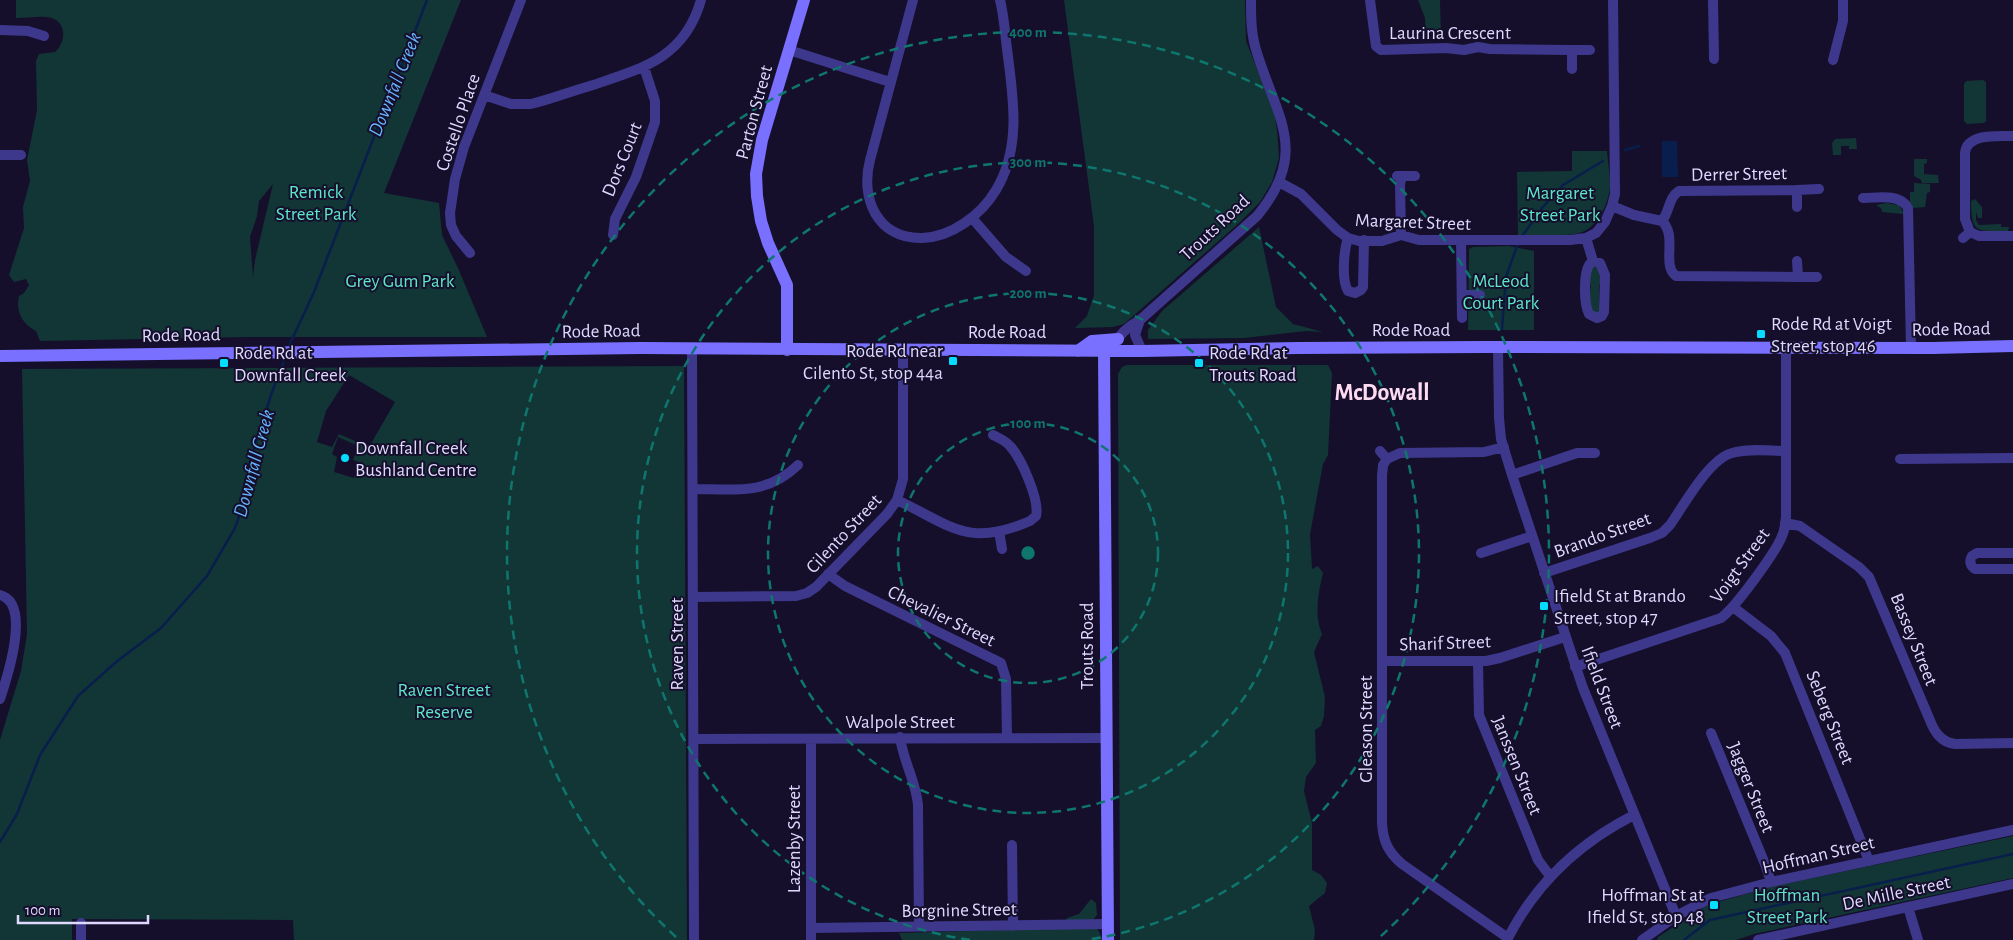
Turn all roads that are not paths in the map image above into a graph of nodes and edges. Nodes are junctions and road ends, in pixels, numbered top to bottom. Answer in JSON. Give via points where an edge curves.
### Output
{"nodes":[{"id":1,"x":521,"y":0,"type":"edge"},
{"id":2,"x":701,"y":0,"type":"edge"},
{"id":3,"x":804,"y":0,"type":"edge"},
{"id":4,"x":913,"y":0,"type":"edge"},
{"id":5,"x":1000,"y":0,"type":"edge"},
{"id":6,"x":1251,"y":0,"type":"edge"},
{"id":7,"x":1370,"y":0,"type":"edge"},
{"id":8,"x":1613,"y":0,"type":"edge"},
{"id":9,"x":1713,"y":0,"type":"edge"},
{"id":10,"x":1843,"y":0,"type":"edge"},
{"id":11,"x":0,"y":30,"type":"edge"},
{"id":12,"x":44,"y":36,"type":"dead end"},
{"id":13,"x":789,"y":50,"type":"junction"},
{"id":14,"x":1572,"y":50,"type":"junction"},
{"id":15,"x":1590,"y":50,"type":"dead end"},
{"id":16,"x":1714,"y":59,"type":"dead end"},
{"id":17,"x":1833,"y":60,"type":"dead end"},
{"id":18,"x":644,"y":67,"type":"junction"},
{"id":19,"x":1572,"y":69,"type":"dead end"},
{"id":20,"x":890,"y":82,"type":"junction"},
{"id":21,"x":484,"y":95,"type":"junction"},
{"id":22,"x":2013,"y":136,"type":"edge"},
{"id":23,"x":0,"y":155,"type":"edge"},
{"id":24,"x":21,"y":155,"type":"dead end"},
{"id":25,"x":1416,"y":176,"type":"dead end"},
{"id":26,"x":1279,"y":182,"type":"junction"},
{"id":27,"x":1797,"y":190,"type":"junction"},
{"id":28,"x":1818,"y":190,"type":"dead end"},
{"id":29,"x":1862,"y":198,"type":"dead end"},
{"id":30,"x":1612,"y":206,"type":"junction"},
{"id":31,"x":1797,"y":207,"type":"dead end"},
{"id":32,"x":972,"y":218,"type":"junction"},
{"id":33,"x":1662,"y":221,"type":"junction"},
{"id":34,"x":613,"y":234,"type":"dead end"},
{"id":35,"x":1401,"y":235,"type":"junction"},
{"id":36,"x":2013,"y":236,"type":"edge"},
{"id":37,"x":1348,"y":238,"type":"junction"},
{"id":38,"x":1586,"y":238,"type":"junction"},
{"id":39,"x":1364,"y":240,"type":"junction"},
{"id":40,"x":1461,"y":240,"type":"junction"},
{"id":41,"x":470,"y":253,"type":"dead end"},
{"id":42,"x":1593,"y":261,"type":"junction"},
{"id":43,"x":1797,"y":261,"type":"dead end"},
{"id":44,"x":1026,"y":271,"type":"dead end"},
{"id":45,"x":1798,"y":277,"type":"junction"},
{"id":46,"x":1817,"y":277,"type":"dead end"},
{"id":47,"x":1462,"y":295,"type":"junction"},
{"id":48,"x":1480,"y":295,"type":"dead end"},
{"id":49,"x":1462,"y":318,"type":"dead end"},
{"id":50,"x":1140,"y":320,"type":"junction"},
{"id":51,"x":1118,"y":339,"type":"junction"},
{"id":52,"x":2013,"y":346,"type":"edge"},
{"id":53,"x":1498,"y":347,"type":"junction"},
{"id":54,"x":1786,"y":348,"type":"junction"},
{"id":55,"x":1911,"y":348,"type":"junction"},
{"id":56,"x":692,"y":349,"type":"junction"},
{"id":57,"x":787,"y":350,"type":"junction"},
{"id":58,"x":903,"y":350,"type":"junction"},
{"id":59,"x":1078,"y":351,"type":"junction"},
{"id":60,"x":1109,"y":351,"type":"junction"},
{"id":61,"x":1142,"y":352,"type":"junction"},
{"id":62,"x":0,"y":356,"type":"edge"},
{"id":63,"x":993,"y":435,"type":"dead end"},
{"id":64,"x":1504,"y":448,"type":"junction"},
{"id":65,"x":1786,"y":451,"type":"junction"},
{"id":66,"x":1595,"y":453,"type":"dead end"},
{"id":67,"x":2013,"y":458,"type":"edge"},
{"id":68,"x":1900,"y":459,"type":"dead end"},
{"id":69,"x":798,"y":465,"type":"dead end"},
{"id":70,"x":1512,"y":474,"type":"junction"},
{"id":71,"x":693,"y":489,"type":"junction"},
{"id":72,"x":897,"y":500,"type":"junction"},
{"id":73,"x":1786,"y":523,"type":"junction"},
{"id":74,"x":998,"y":531,"type":"junction"},
{"id":75,"x":1532,"y":536,"type":"junction"},
{"id":76,"x":1002,"y":548,"type":"dead end"},
{"id":77,"x":1481,"y":553,"type":"dead end"},
{"id":78,"x":2013,"y":553,"type":"edge"},
{"id":79,"x":2013,"y":569,"type":"edge"},
{"id":80,"x":1544,"y":573,"type":"junction"},
{"id":81,"x":828,"y":574,"type":"junction"},
{"id":82,"x":693,"y":597,"type":"junction"},
{"id":83,"x":5,"y":598,"type":"edge"},
{"id":84,"x":1733,"y":607,"type":"junction"},
{"id":85,"x":1565,"y":637,"type":"junction"},
{"id":86,"x":1382,"y":661,"type":"junction"},
{"id":87,"x":1478,"y":661,"type":"junction"},
{"id":88,"x":1575,"y":667,"type":"junction"},
{"id":89,"x":0,"y":699,"type":"edge"},
{"id":90,"x":1711,"y":733,"type":"dead end"},
{"id":91,"x":811,"y":738,"type":"junction"},
{"id":92,"x":900,"y":738,"type":"junction"},
{"id":93,"x":1006,"y":738,"type":"junction"},
{"id":94,"x":1106,"y":738,"type":"junction"},
{"id":95,"x":694,"y":739,"type":"junction"},
{"id":96,"x":2013,"y":743,"type":"edge"},
{"id":97,"x":1634,"y":815,"type":"junction"},
{"id":98,"x":2013,"y":830,"type":"edge"},
{"id":99,"x":1012,"y":845,"type":"dead end"},
{"id":100,"x":1869,"y":861,"type":"junction"},
{"id":101,"x":1550,"y":876,"type":"junction"},
{"id":102,"x":1771,"y":882,"type":"junction"},
{"id":103,"x":2013,"y":884,"type":"edge"},
{"id":104,"x":1908,"y":907,"type":"junction"},
{"id":105,"x":1676,"y":916,"type":"junction"},
{"id":106,"x":81,"y":923,"type":"dead end"},
{"id":107,"x":1108,"y":924,"type":"junction"},
{"id":108,"x":1012,"y":926,"type":"junction"},
{"id":109,"x":919,"y":927,"type":"junction"},
{"id":110,"x":811,"y":928,"type":"junction"},
{"id":111,"x":1508,"y":939,"type":"edge"},
{"id":112,"x":81,"y":940,"type":"edge"},
{"id":113,"x":694,"y":940,"type":"edge"},
{"id":114,"x":811,"y":940,"type":"edge"},
{"id":115,"x":1108,"y":940,"type":"edge"},
{"id":116,"x":1642,"y":940,"type":"edge"},
{"id":117,"x":1758,"y":940,"type":"edge"},
{"id":118,"x":1918,"y":940,"type":"edge"}],
"edges":[{"from":1,"to":21,"type":"street","name":"Costello Place"},
{"from":2,"to":18,"type":"street","via":[[693,22],[680,42]]},
{"from":3,"to":13,"type":"main road","name":"Parton Street"},
{"from":4,"to":20,"type":"street"},
{"from":5,"to":32,"type":"street","via":[[1013,93],[1013,135],[996,190]]},
{"from":6,"to":26,"type":"street","name":"Trouts Road","via":[[1254,42],[1285,134],[1285,163]]},
{"from":7,"to":14,"type":"street","name":"Laurina Crescent","via":[[1376,46],[1381,50]]},
{"from":8,"to":30,"type":"street","via":[[1615,186]]},
{"from":9,"to":16,"type":"street"},
{"from":10,"to":17,"type":"street","via":[[1843,21]]},
{"from":11,"to":12,"type":"street","via":[[28,31]]},
{"from":13,"to":20,"type":"street"},
{"from":13,"to":57,"type":"main road","name":"Parton Street","via":[[762,140],[756,174],[761,221],[787,285]]},
{"from":14,"to":15,"type":"street","name":"Laurina Crescent"},
{"from":14,"to":19,"type":"street"},
{"from":18,"to":21,"type":"street","via":[[531,104],[512,104]]},
{"from":18,"to":34,"type":"street","name":"Dors Court","via":[[655,102],[655,122],[640,167],[615,219]]},
{"from":20,"to":32,"type":"street","via":[[866,177],[872,208],[895,232],[921,238],[950,231]]},
{"from":21,"to":41,"type":"street","name":"Costello Place","via":[[458,163],[450,213],[452,229]]},
{"from":22,"to":36,"type":"street","via":[[1969,142],[1965,153],[1967,235]]},
{"from":23,"to":24,"type":"street"},
{"from":25,"to":35,"type":"street","via":[[1399,176]]},
{"from":26,"to":37,"type":"street","name":"Margaret Street","via":[[1301,194]]},
{"from":26,"to":50,"type":"street","name":"Trouts Road","via":[[1257,216]]},
{"from":27,"to":28,"type":"street","name":"Derrer Street"},
{"from":27,"to":31,"type":"street","name":"Derrer Street"},
{"from":27,"to":33,"type":"street","name":"Derrer Street","via":[[1679,191],[1671,198]]},
{"from":29,"to":55,"type":"street","via":[[1898,198],[1908,208]]},
{"from":30,"to":33,"type":"street"},
{"from":30,"to":38,"type":"street","via":[[1600,228]]},
{"from":32,"to":44,"type":"street","via":[[1006,257]]},
{"from":33,"to":45,"type":"street","via":[[1669,231],[1670,267],[1676,276]]},
{"from":35,"to":39,"type":"street","name":"Margaret Street","via":[[1386,240]]},
{"from":35,"to":40,"type":"street","name":"Margaret Street","via":[[1414,240]]},
{"from":37,"to":39,"type":"street","name":"Margaret Street"},
{"from":37,"to":39,"type":"street","via":[[1344,252],[1345,283],[1348,290],[1358,293],[1363,287]]},
{"from":38,"to":40,"type":"street","name":"Margaret Street"},
{"from":38,"to":42,"type":"street"},
{"from":40,"to":47,"type":"street"},
{"from":42,"to":42,"type":"street","via":[[1600,263],[1605,275],[1604,312],[1597,318],[1589,314],[1586,303],[1586,270]]},
{"from":43,"to":45,"type":"street"},
{"from":45,"to":46,"type":"street"},
{"from":47,"to":48,"type":"street"},
{"from":47,"to":49,"type":"street"},
{"from":50,"to":51,"type":"street","name":"Trouts Road"},
{"from":50,"to":61,"type":"street","via":[[1135,336]]},
{"from":51,"to":59,"type":"main road","via":[[1092,341]]},
{"from":51,"to":60,"type":"street","name":"Trouts Road"},
{"from":52,"to":55,"type":"main road","name":"Rode Road"},
{"from":53,"to":54,"type":"main road","name":"Rode Road"},
{"from":53,"to":61,"type":"main road","name":"Rode Road"},
{"from":53,"to":64,"type":"street","name":"Ifield Street","via":[[1499,418]]},
{"from":54,"to":55,"type":"main road","name":"Rode Road"},
{"from":54,"to":65,"type":"street","name":"Voigt Street"},
{"from":56,"to":57,"type":"main road","name":"Rode Road"},
{"from":56,"to":62,"type":"main road","name":"Rode Road"},
{"from":56,"to":71,"type":"street","name":"Raven Street"},
{"from":57,"to":58,"type":"main road","name":"Rode Road"},
{"from":58,"to":59,"type":"main road","name":"Rode Road"},
{"from":58,"to":72,"type":"street","name":"Cilento Street","via":[[903,479]]},
{"from":59,"to":60,"type":"main road","name":"Rode Road"},
{"from":60,"to":61,"type":"main road","name":"Rode Road"},
{"from":60,"to":94,"type":"main road","name":"Trouts Road"},
{"from":63,"to":74,"type":"street","via":[[1009,444],[1015,452],[1036,509],[1036,516],[1030,521]]},
{"from":64,"to":70,"type":"street","name":"Ifield Street"},
{"from":64,"to":86,"type":"street","name":"Gleason Street","via":[[1484,452],[1384,455]]},
{"from":65,"to":73,"type":"street","name":"Voigt Street"},
{"from":65,"to":80,"type":"street","name":"Brando Street","via":[[1726,455],[1709,469],[1662,533]]},
{"from":66,"to":70,"type":"street","via":[[1577,453]]},
{"from":67,"to":68,"type":"street"},
{"from":69,"to":71,"type":"street","via":[[778,481],[764,487]]},
{"from":70,"to":75,"type":"street","name":"Ifield Street"},
{"from":71,"to":82,"type":"street","name":"Raven Street"},
{"from":72,"to":74,"type":"street","via":[[966,533],[982,535]]},
{"from":72,"to":81,"type":"street","name":"Cilento Street"},
{"from":73,"to":84,"type":"street","name":"Voigt Street","via":[[1777,546]]},
{"from":73,"to":96,"type":"street","name":"Bassey Street","via":[[1800,526],[1869,577],[1938,735],[1955,744]]},
{"from":74,"to":76,"type":"street"},
{"from":75,"to":77,"type":"street"},
{"from":75,"to":80,"type":"street","name":"Ifield Street"},
{"from":78,"to":79,"type":"street","via":[[1977,554],[1970,561],[1975,569]]},
{"from":80,"to":85,"type":"street","name":"Ifield Street"},
{"from":81,"to":82,"type":"street","name":"Cilento Street","via":[[812,590],[796,596]]},
{"from":81,"to":93,"type":"street","name":"Chevalier Street","via":[[845,586],[1001,663],[1006,679]]},
{"from":82,"to":95,"type":"street","name":"Raven Street"},
{"from":83,"to":89,"type":"street","via":[[14,608],[14,651]]},
{"from":84,"to":88,"type":"street","name":"Voigt Street","via":[[1722,618],[1710,623]]},
{"from":84,"to":100,"type":"street","name":"Seberg Street","via":[[1785,652]]},
{"from":85,"to":87,"type":"street","name":"Sharif Street","via":[[1500,658]]},
{"from":85,"to":88,"type":"street","name":"Ifield Street"},
{"from":86,"to":87,"type":"street","name":"Sharif Street"},
{"from":86,"to":111,"type":"street","name":"Gleason Street","via":[[1382,823],[1386,846],[1402,864]]},
{"from":87,"to":101,"type":"street","name":"Janssen Street","via":[[1479,715],[1538,860]]},
{"from":88,"to":97,"type":"street","name":"Ifield Street"},
{"from":90,"to":102,"type":"street","name":"Jagger Street"},
{"from":91,"to":92,"type":"street","name":"Walpole Street"},
{"from":91,"to":95,"type":"street","name":"Walpole Street"},
{"from":91,"to":110,"type":"street","name":"Lazenby Street"},
{"from":92,"to":93,"type":"street","name":"Walpole Street"},
{"from":92,"to":109,"type":"street","via":[[918,805]]},
{"from":93,"to":94,"type":"street","name":"Walpole Street"},
{"from":94,"to":107,"type":"main road","name":"Trouts Road"},
{"from":95,"to":113,"type":"street","name":"Raven Street"},
{"from":97,"to":101,"type":"street","via":[[1590,841]]},
{"from":97,"to":105,"type":"street","name":"Ifield Street"},
{"from":98,"to":100,"type":"street","name":"Hoffman Street"},
{"from":99,"to":108,"type":"street"},
{"from":100,"to":102,"type":"street","name":"Hoffman Street"},
{"from":101,"to":111,"type":"street"},
{"from":102,"to":105,"type":"street","name":"Hoffman Street","via":[[1712,898]]},
{"from":103,"to":104,"type":"street","name":"De Mille Street"},
{"from":104,"to":117,"type":"street","name":"De Mille Street"},
{"from":104,"to":118,"type":"street"},
{"from":105,"to":116,"type":"street","name":"Hoffman Street"},
{"from":106,"to":112,"type":"street"},
{"from":107,"to":108,"type":"street","name":"Borgnine Street"},
{"from":107,"to":115,"type":"main road","name":"Trouts Road"},
{"from":108,"to":109,"type":"street","name":"Borgnine Street"},
{"from":109,"to":110,"type":"street","name":"Borgnine Street"},
{"from":110,"to":114,"type":"street","name":"Lazenby Street"}]}
